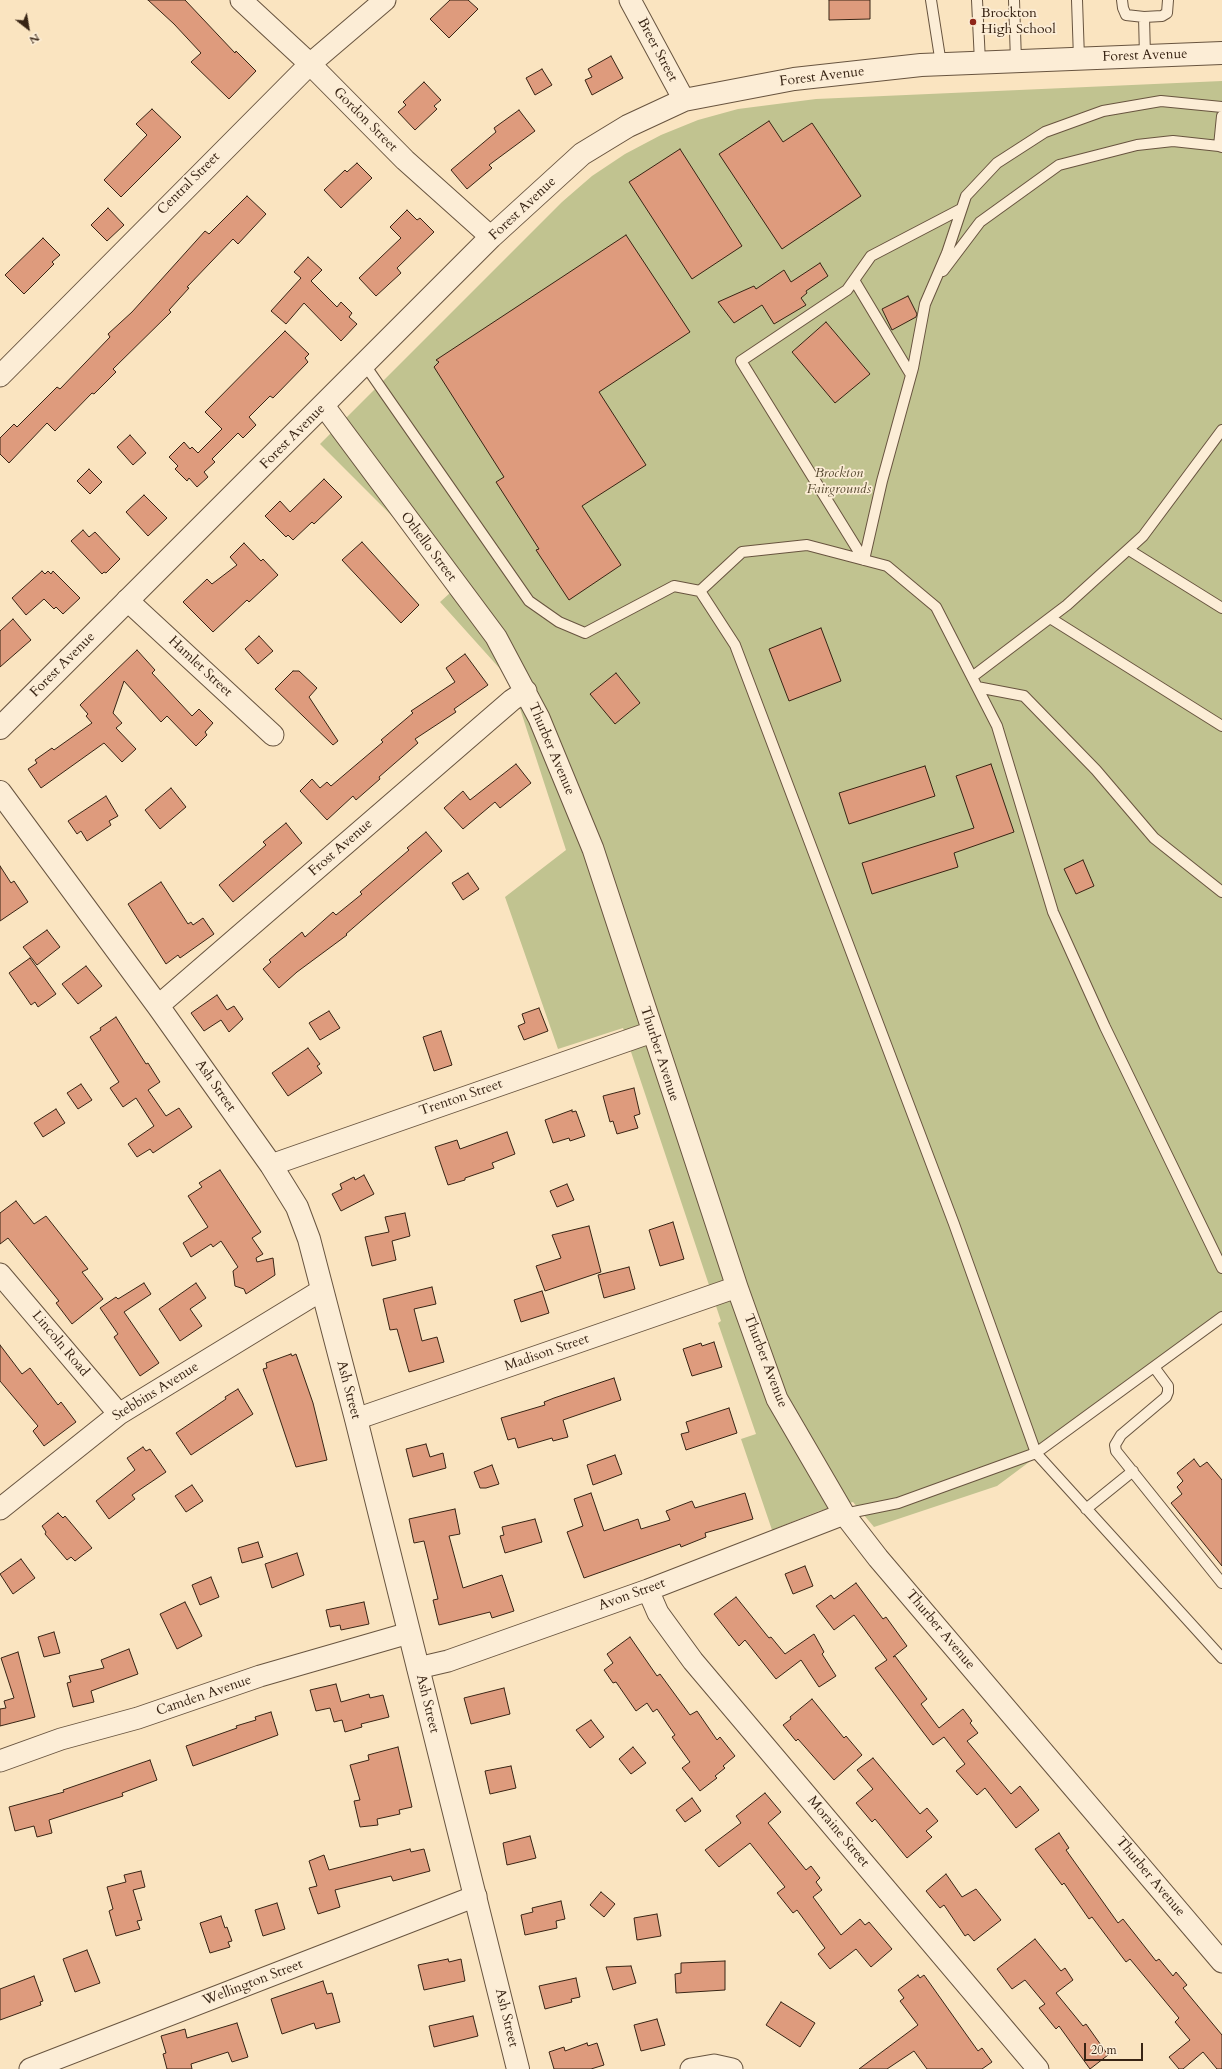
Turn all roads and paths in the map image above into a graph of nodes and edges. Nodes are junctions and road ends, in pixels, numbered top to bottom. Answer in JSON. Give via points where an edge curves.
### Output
{"nodes":[{"id":1,"x":241,"y":0,"type":"edge"},
{"id":2,"x":385,"y":0,"type":"edge"},
{"id":3,"x":630,"y":0,"type":"edge"},
{"id":4,"x":931,"y":0,"type":"edge"},
{"id":5,"x":977,"y":0,"type":"edge"},
{"id":6,"x":1014,"y":0,"type":"edge"},
{"id":7,"x":1076,"y":0,"type":"edge"},
{"id":8,"x":1122,"y":0,"type":"edge"},
{"id":9,"x":1168,"y":0,"type":"edge"},
{"id":10,"x":1144,"y":17,"type":"junction"},
{"id":11,"x":1222,"y":53,"type":"edge"},
{"id":12,"x":1145,"y":56,"type":"junction"},
{"id":13,"x":1079,"y":58,"type":"junction"},
{"id":14,"x":1016,"y":61,"type":"junction"},
{"id":15,"x":980,"y":62,"type":"junction"},
{"id":16,"x":310,"y":64,"type":"junction"},
{"id":17,"x":941,"y":64,"type":"junction"},
{"id":18,"x":684,"y":100,"type":"junction"},
{"id":19,"x":1222,"y":108,"type":"edge"},
{"id":20,"x":1222,"y":116,"type":"edge"},
{"id":21,"x":1220,"y":146,"type":"edge"},
{"id":22,"x":961,"y":209,"type":"junction"},
{"id":23,"x":491,"y":237,"type":"junction"},
{"id":24,"x":854,"y":280,"type":"junction"},
{"id":25,"x":932,"y":287,"type":"junction"},
{"id":26,"x":365,"y":365,"type":"junction"},
{"id":27,"x":911,"y":375,"type":"junction"},
{"id":28,"x":0,"y":376,"type":"edge"},
{"id":29,"x":324,"y":406,"type":"junction"},
{"id":30,"x":1222,"y":430,"type":"edge"},
{"id":31,"x":1128,"y":550,"type":"junction"},
{"id":32,"x":864,"y":560,"type":"junction"},
{"id":33,"x":700,"y":591,"type":"junction"},
{"id":34,"x":127,"y":600,"type":"junction"},
{"id":35,"x":1222,"y":608,"type":"edge"},
{"id":36,"x":1050,"y":618,"type":"junction"},
{"id":37,"x":972,"y":677,"type":"junction"},
{"id":38,"x":977,"y":687,"type":"junction"},
{"id":39,"x":526,"y":691,"type":"junction"},
{"id":40,"x":1222,"y":726,"type":"edge"},
{"id":41,"x":0,"y":728,"type":"edge"},
{"id":42,"x":273,"y":734,"type":"dead end"},
{"id":43,"x":0,"y":792,"type":"edge"},
{"id":44,"x":1222,"y":892,"type":"edge"},
{"id":45,"x":158,"y":1006,"type":"junction"},
{"id":46,"x":652,"y":1032,"type":"junction"},
{"id":47,"x":271,"y":1165,"type":"junction"},
{"id":48,"x":1222,"y":1268,"type":"edge"},
{"id":49,"x":0,"y":1274,"type":"edge"},
{"id":50,"x":737,"y":1287,"type":"junction"},
{"id":51,"x":322,"y":1290,"type":"junction"},
{"id":52,"x":1222,"y":1317,"type":"edge"},
{"id":53,"x":1154,"y":1367,"type":"junction"},
{"id":54,"x":119,"y":1414,"type":"junction"},
{"id":55,"x":356,"y":1419,"type":"junction"},
{"id":56,"x":1036,"y":1453,"type":"junction"},
{"id":57,"x":1133,"y":1471,"type":"junction"},
{"id":58,"x":0,"y":1509,"type":"edge"},
{"id":59,"x":1086,"y":1509,"type":"junction"},
{"id":60,"x":844,"y":1514,"type":"junction"},
{"id":61,"x":1222,"y":1583,"type":"edge"},
{"id":62,"x":648,"y":1590,"type":"junction"},
{"id":63,"x":409,"y":1633,"type":"junction"},
{"id":64,"x":1222,"y":1658,"type":"edge"},
{"id":65,"x":418,"y":1668,"type":"junction"},
{"id":66,"x":0,"y":1761,"type":"edge"},
{"id":67,"x":476,"y":1896,"type":"junction"},
{"id":68,"x":1222,"y":1962,"type":"edge"},
{"id":69,"x":30,"y":2069,"type":"edge"},
{"id":70,"x":518,"y":2069,"type":"edge"},
{"id":71,"x":692,"y":2069,"type":"edge"},
{"id":72,"x":732,"y":2069,"type":"edge"},
{"id":73,"x":1038,"y":2069,"type":"edge"}],
"edges":[{"from":1,"to":16,"type":"street","name":"Gordon Street"},
{"from":2,"to":16,"type":"street","name":"Central Street"},
{"from":3,"to":18,"type":"street","name":"Breer Street"},
{"from":4,"to":17,"type":"lane"},
{"from":5,"to":15,"type":"lane"},
{"from":6,"to":14,"type":"lane"},
{"from":7,"to":13,"type":"lane"},
{"from":8,"to":10,"type":"lane","via":[[1126,15]]},
{"from":9,"to":10,"type":"lane","via":[[1167,13],[1162,16]]},
{"from":10,"to":12,"type":"lane"},
{"from":11,"to":12,"type":"street","name":"Forest Avenue"},
{"from":12,"to":13,"type":"street","name":"Forest Avenue"},
{"from":13,"to":14,"type":"street","name":"Forest Avenue"},
{"from":14,"to":15,"type":"street","name":"Forest Avenue"},
{"from":15,"to":17,"type":"street","name":"Forest Avenue"},
{"from":16,"to":23,"type":"street","name":"Gordon Street","via":[[405,160]]},
{"from":16,"to":28,"type":"street","name":"Central Street"},
{"from":17,"to":18,"type":"street","name":"Forest Avenue","via":[[794,78]]},
{"from":18,"to":23,"type":"street","name":"Forest Avenue","via":[[628,126],[582,154]]},
{"from":19,"to":22,"type":"lane","via":[[1161,101],[1103,111],[1046,132],[997,163],[966,196]]},
{"from":20,"to":21,"type":"lane"},
{"from":21,"to":25,"type":"lane","via":[[1173,142],[1137,145],[1059,165],[980,222]]},
{"from":22,"to":24,"type":"lane","via":[[871,256]]},
{"from":22,"to":25,"type":"lane"},
{"from":23,"to":26,"type":"street","name":"Forest Avenue"},
{"from":24,"to":27,"type":"lane"},
{"from":24,"to":32,"type":"lane","via":[[847,290],[742,362]]},
{"from":25,"to":27,"type":"lane","via":[[924,304]]},
{"from":26,"to":29,"type":"street","name":"Forest Avenue"},
{"from":26,"to":33,"type":"lane","via":[[529,602],[559,622],[585,633],[674,586]]},
{"from":27,"to":32,"type":"lane","via":[[882,481]]},
{"from":29,"to":34,"type":"street","name":"Forest Avenue"},
{"from":29,"to":39,"type":"street","name":"Othello Street","via":[[496,637]]},
{"from":30,"to":31,"type":"lane","via":[[1143,536]]},
{"from":31,"to":35,"type":"lane"},
{"from":31,"to":36,"type":"lane","via":[[1068,605]]},
{"from":32,"to":33,"type":"lane","via":[[808,545],[742,552]]},
{"from":32,"to":37,"type":"lane","via":[[887,566],[936,607]]},
{"from":33,"to":56,"type":"lane","via":[[735,646],[954,1224]]},
{"from":34,"to":41,"type":"street","name":"Forest Avenue"},
{"from":34,"to":42,"type":"street","name":"Hamlet Street"},
{"from":36,"to":37,"type":"lane"},
{"from":36,"to":40,"type":"lane"},
{"from":37,"to":38,"type":"lane"},
{"from":38,"to":44,"type":"lane","via":[[1024,696],[1096,770],[1154,838]]},
{"from":38,"to":48,"type":"lane","via":[[997,726],[1053,912],[1105,1027]]},
{"from":39,"to":45,"type":"street","name":"Frost Avenue","via":[[512,700]]},
{"from":39,"to":46,"type":"street","name":"Thurber Avenue","via":[[593,849]]},
{"from":43,"to":45,"type":"street","name":"Ash Street"},
{"from":45,"to":47,"type":"street","name":"Ash Street"},
{"from":46,"to":47,"type":"street","name":"Trenton Street"},
{"from":46,"to":50,"type":"street","name":"Thurber Avenue"},
{"from":47,"to":51,"type":"street","name":"Ash Street","via":[[297,1207],[310,1239]]},
{"from":49,"to":54,"type":"street","name":"Lincoln Road"},
{"from":50,"to":55,"type":"street","name":"Madison Street"},
{"from":50,"to":60,"type":"street","name":"Thurber Avenue","via":[[777,1399]]},
{"from":51,"to":54,"type":"street","name":"Stebbins Avenue"},
{"from":51,"to":55,"type":"street","name":"Ash Street"},
{"from":52,"to":53,"type":"lane"},
{"from":53,"to":56,"type":"lane"},
{"from":53,"to":57,"type":"lane","via":[[1168,1386],[1166,1397],[1121,1435],[1115,1445],[1116,1451]]},
{"from":54,"to":58,"type":"street","name":"Stebbins Avenue"},
{"from":55,"to":63,"type":"street","name":"Ash Street"},
{"from":56,"to":59,"type":"lane"},
{"from":56,"to":60,"type":"lane","via":[[898,1503]]},
{"from":57,"to":59,"type":"lane"},
{"from":57,"to":61,"type":"lane"},
{"from":59,"to":64,"type":"lane"},
{"from":60,"to":62,"type":"street","name":"Avon Street"},
{"from":60,"to":68,"type":"street","name":"Thurber Avenue","via":[[878,1558]]},
{"from":62,"to":65,"type":"street","name":"Avon Street","via":[[448,1661]]},
{"from":62,"to":73,"type":"street","name":"Moraine Street","via":[[658,1613],[693,1661]]},
{"from":63,"to":65,"type":"street","name":"Ash Street"},
{"from":63,"to":66,"type":"street","name":"Camden Avenue","via":[[260,1676],[138,1718],[61,1739]]},
{"from":65,"to":67,"type":"street","name":"Ash Street"},
{"from":67,"to":69,"type":"street","name":"Wellington Street"},
{"from":67,"to":70,"type":"street","name":"Ash Street"},
{"from":71,"to":72,"type":"street","via":[[714,2065]]}]}
